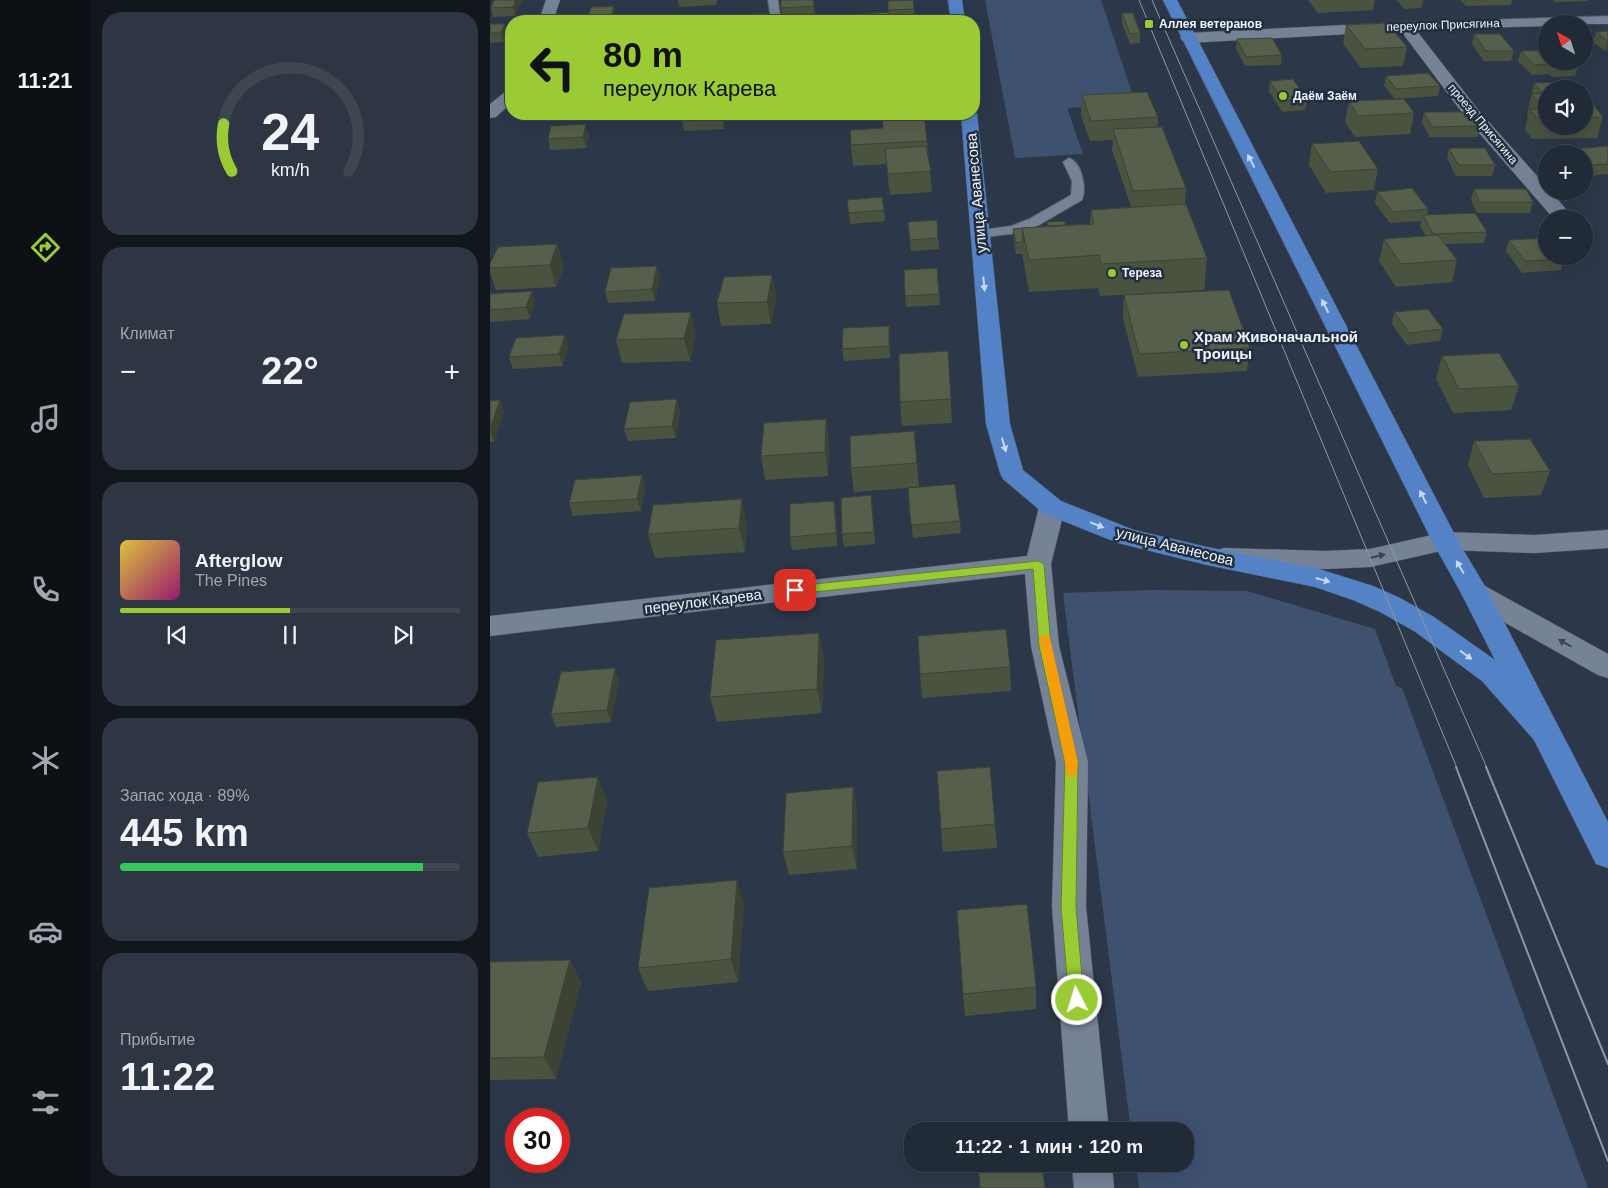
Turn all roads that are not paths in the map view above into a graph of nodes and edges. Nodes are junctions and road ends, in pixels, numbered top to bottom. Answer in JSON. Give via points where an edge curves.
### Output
{"nodes":[{"id":1,"x":553,"y":0,"type":"edge"},
{"id":2,"x":773,"y":0,"type":"edge"},
{"id":3,"x":955,"y":0,"type":"edge"},
{"id":4,"x":1170,"y":0,"type":"edge"},
{"id":5,"x":548,"y":15,"type":"edge"},
{"id":6,"x":775,"y":15,"type":"edge"},
{"id":7,"x":957,"y":15,"type":"edge"},
{"id":8,"x":1608,"y":20,"type":"edge"},
{"id":9,"x":1404,"y":26,"type":"junction"},
{"id":10,"x":1188,"y":38,"type":"junction"},
{"id":11,"x":505,"y":89,"type":"edge"},
{"id":12,"x":490,"y":90,"type":"edge"},
{"id":13,"x":505,"y":100,"type":"edge"},
{"id":14,"x":490,"y":113,"type":"edge"},
{"id":15,"x":970,"y":120,"type":"edge"},
{"id":16,"x":1069,"y":162,"type":"dead end"},
{"id":17,"x":1557,"y":210,"type":"edge"},
{"id":18,"x":979,"y":234,"type":"junction"},
{"id":19,"x":1052,"y":508,"type":"junction"},
{"id":20,"x":1608,"y":538,"type":"edge"},
{"id":21,"x":1445,"y":541,"type":"junction"},
{"id":22,"x":1207,"y":556,"type":"junction"},
{"id":23,"x":1038,"y":564,"type":"junction"},
{"id":24,"x":1475,"y":593,"type":"junction"},
{"id":25,"x":490,"y":626,"type":"edge"},
{"id":26,"x":1608,"y":667,"type":"edge"},
{"id":27,"x":1544,"y":731,"type":"junction"},
{"id":28,"x":1607,"y":845,"type":"edge"},
{"id":29,"x":1088,"y":1122,"type":"edge"},
{"id":30,"x":1093,"y":1172,"type":"edge"},
{"id":31,"x":1094,"y":1188,"type":"edge"}],
"edges":[{"from":1,"to":5,"type":"street"},
{"from":2,"to":6,"type":"lane"},
{"from":3,"to":7,"type":"highway"},
{"from":4,"to":10,"type":"highway","name":"улица Аванесова"},
{"from":8,"to":9,"type":"street","name":"переулок Присягина"},
{"from":9,"to":10,"type":"street","name":"переулок Присягина"},
{"from":9,"to":17,"type":"street","name":"проезд Присягина","via":[[1473,115]]},
{"from":21,"to":10,"type":"highway","name":"улица Аванесова","one_way":true},
{"from":11,"to":12,"type":"street"},
{"from":13,"to":14,"type":"street"},
{"from":15,"to":18,"type":"highway","name":"улица Аванесова"},
{"from":16,"to":18,"type":"lane","via":[[1078,181],[1077,197],[1034,222],[1013,230]]},
{"from":18,"to":19,"type":"highway","name":"улица Аванесова","one_way":true,"via":[[998,424],[1012,473]]},
{"from":19,"to":22,"type":"highway","name":"улица Аванесова","one_way":true,"via":[[1127,537]]},
{"from":19,"to":23,"type":"street"},
{"from":20,"to":21,"type":"street","via":[[1535,544]]},
{"from":22,"to":21,"type":"street","one_way":true,"via":[[1325,560],[1370,558]]},
{"from":24,"to":21,"type":"highway","name":"улица Аванесова","one_way":true},
{"from":22,"to":27,"type":"highway","name":"улица Аванесова","one_way":true,"via":[[1319,578],[1390,606],[1424,624],[1492,673]]},
{"from":23,"to":25,"type":"street","name":"переулок Карева"},
{"from":23,"to":29,"type":"street","via":[[1045,646],[1072,762],[1068,907]]},
{"from":26,"to":24,"type":"street","one_way":true},
{"from":24,"to":27,"type":"highway","name":"улица Аванесова"},
{"from":27,"to":28,"type":"highway","name":"улица Аванесова"},
{"from":30,"to":31,"type":"street"}]}
